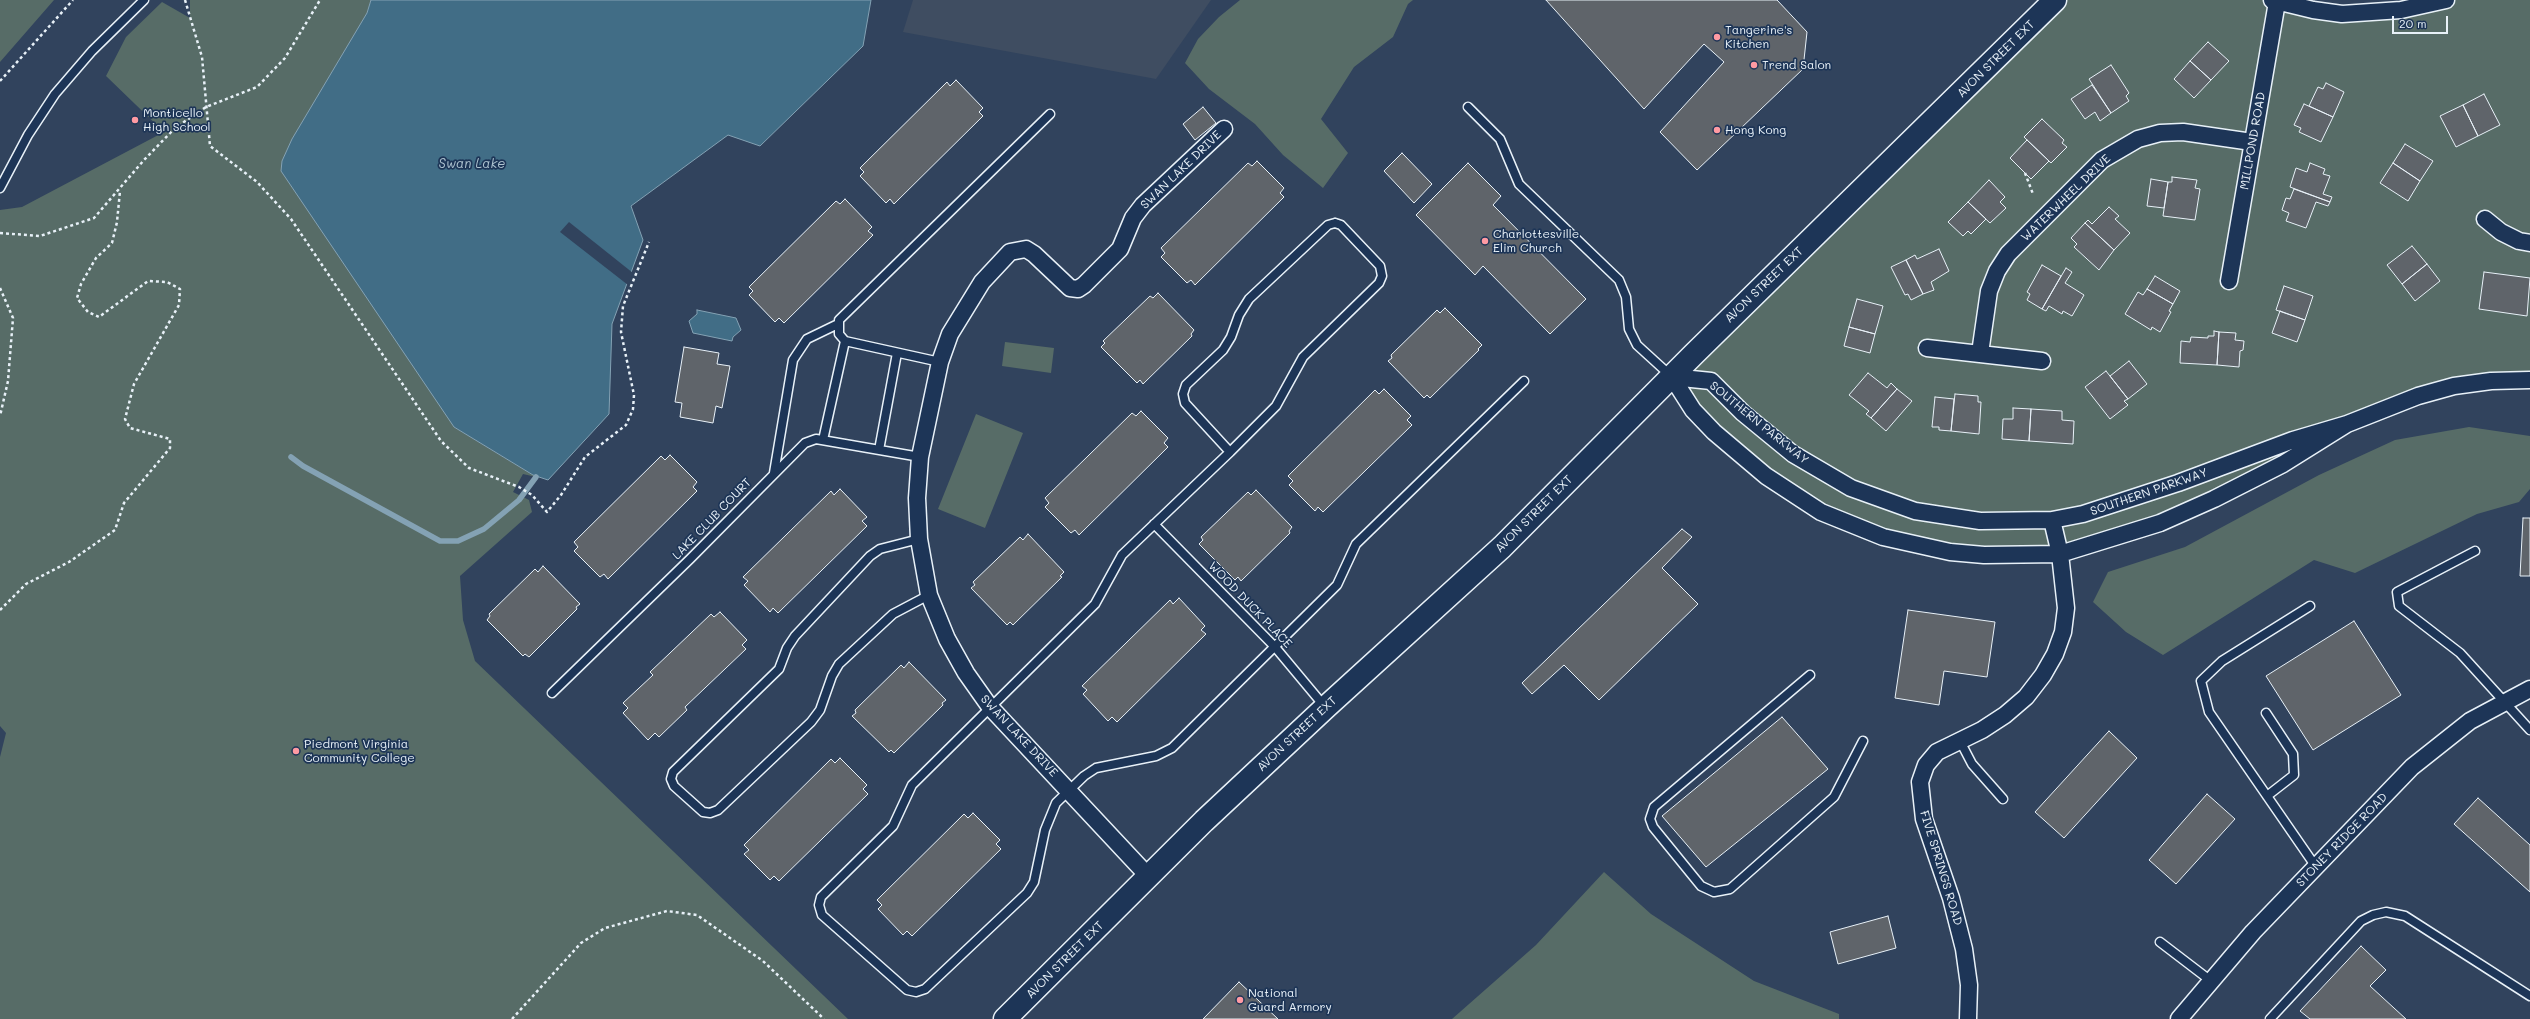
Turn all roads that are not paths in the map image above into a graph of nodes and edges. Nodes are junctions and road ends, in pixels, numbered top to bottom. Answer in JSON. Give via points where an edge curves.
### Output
{"nodes":[{"id":1,"x":144,"y":0,"type":"edge"},
{"id":2,"x":2055,"y":0,"type":"edge"},
{"id":3,"x":2446,"y":0,"type":"edge"},
{"id":4,"x":2275,"y":1,"type":"edge"},
{"id":5,"x":1468,"y":107,"type":"dead end"},
{"id":6,"x":1050,"y":114,"type":"dead end"},
{"id":7,"x":1224,"y":129,"type":"dead end"},
{"id":8,"x":2252,"y":142,"type":"junction"},
{"id":9,"x":0,"y":188,"type":"edge"},
{"id":10,"x":2485,"y":219,"type":"dead end"},
{"id":11,"x":2530,"y":243,"type":"edge"},
{"id":12,"x":2229,"y":281,"type":"dead end"},
{"id":13,"x":838,"y":324,"type":"junction"},
{"id":14,"x":845,"y":341,"type":"junction"},
{"id":15,"x":1927,"y":348,"type":"dead end"},
{"id":16,"x":897,"y":352,"type":"junction"},
{"id":17,"x":1980,"y":353,"type":"junction"},
{"id":18,"x":2042,"y":361,"type":"dead end"},
{"id":19,"x":940,"y":362,"type":"junction"},
{"id":20,"x":1672,"y":377,"type":"junction"},
{"id":21,"x":2530,"y":380,"type":"edge"},
{"id":22,"x":1524,"y":381,"type":"dead end"},
{"id":23,"x":2347,"y":424,"type":"junction"},
{"id":24,"x":823,"y":440,"type":"junction"},
{"id":25,"x":879,"y":450,"type":"junction"},
{"id":26,"x":1230,"y":452,"type":"junction"},
{"id":27,"x":920,"y":457,"type":"junction"},
{"id":28,"x":774,"y":473,"type":"junction"},
{"id":29,"x":2052,"y":520,"type":"junction"},
{"id":30,"x":1154,"y":524,"type":"junction"},
{"id":31,"x":919,"y":539,"type":"junction"},
{"id":32,"x":2475,"y":552,"type":"dead end"},
{"id":33,"x":2060,"y":554,"type":"junction"},
{"id":34,"x":929,"y":595,"type":"junction"},
{"id":35,"x":2310,"y":606,"type":"dead end"},
{"id":36,"x":1275,"y":647,"type":"junction"},
{"id":37,"x":1810,"y":675,"type":"dead end"},
{"id":38,"x":2530,"y":689,"type":"edge"},
{"id":39,"x":552,"y":693,"type":"dead end"},
{"id":40,"x":2504,"y":702,"type":"junction"},
{"id":41,"x":990,"y":707,"type":"junction"},
{"id":42,"x":1326,"y":707,"type":"junction"},
{"id":43,"x":2266,"y":713,"type":"dead end"},
{"id":44,"x":2530,"y":730,"type":"edge"},
{"id":45,"x":1863,"y":741,"type":"dead end"},
{"id":46,"x":1960,"y":741,"type":"junction"},
{"id":47,"x":1070,"y":790,"type":"junction"},
{"id":48,"x":2267,"y":796,"type":"junction"},
{"id":49,"x":2003,"y":799,"type":"dead end"},
{"id":50,"x":2316,"y":867,"type":"junction"},
{"id":51,"x":1149,"y":877,"type":"junction"},
{"id":52,"x":2160,"y":942,"type":"dead end"},
{"id":53,"x":2211,"y":980,"type":"junction"},
{"id":54,"x":2530,"y":996,"type":"edge"},
{"id":55,"x":1005,"y":1019,"type":"edge"},
{"id":56,"x":1968,"y":1019,"type":"edge"},
{"id":57,"x":2179,"y":1019,"type":"edge"},
{"id":58,"x":2270,"y":1019,"type":"edge"}],
"edges":[{"from":1,"to":9,"type":"lane","via":[[92,51],[55,94],[28,135]]},
{"from":2,"to":20,"type":"main road","name":"AVON STREET EXT"},
{"from":3,"to":4,"type":"street","via":[[2402,10],[2342,14]]},
{"from":4,"to":8,"type":"street","name":"MILLPOND ROAD"},
{"from":5,"to":20,"type":"lane","via":[[1500,139],[1519,184],[1619,280],[1626,297],[1629,329],[1637,345]]},
{"from":6,"to":13,"type":"lane","via":[[839,320]]},
{"from":7,"to":19,"type":"street","name":"SWAN LAKE DRIVE","via":[[1143,205],[1133,218],[1120,249],[1078,289],[1070,288],[1026,249],[1010,252],[982,282],[963,310],[950,334]]},
{"from":8,"to":12,"type":"street","name":"MILLPOND ROAD"},
{"from":8,"to":17,"type":"street","name":"WATERWHEEL DRIVE","via":[[2183,132],[2160,133],[2138,139],[2102,160],[2008,254],[1997,271],[1989,291]]},
{"from":10,"to":11,"type":"street","via":[[2501,232],[2519,241]]},
{"from":13,"to":14,"type":"lane","via":[[839,334]]},
{"from":13,"to":28,"type":"lane","via":[[806,339],[793,360]]},
{"from":14,"to":16,"type":"lane"},
{"from":14,"to":24,"type":"lane"},
{"from":15,"to":17,"type":"street"},
{"from":16,"to":19,"type":"lane"},
{"from":16,"to":25,"type":"lane"},
{"from":17,"to":18,"type":"street"},
{"from":19,"to":27,"type":"street","name":"SWAN LAKE DRIVE"},
{"from":20,"to":29,"type":"street","name":"SOUTHERN PARKWAY","via":[[1711,382],[1792,454],[1827,476],[1884,502],[1947,518],[1980,521]]},
{"from":20,"to":33,"type":"street","name":"SOUTHERN PARKWAY","via":[[1693,410],[1714,432],[1766,476],[1821,512],[1883,537],[1950,552],[1984,556]]},
{"from":20,"to":42,"type":"main road","name":"AVON STREET EXT","via":[[1502,547]]},
{"from":21,"to":23,"type":"street","name":"SOUTHERN PARKWAY","via":[[2491,381],[2454,386],[2418,396]]},
{"from":22,"to":36,"type":"lane","via":[[1356,544],[1337,585]]},
{"from":23,"to":29,"type":"street","name":"SOUTHERN PARKWAY","via":[[2293,440],[2116,505]]},
{"from":23,"to":33,"type":"street","name":"SOUTHERN PARKWAY","via":[[2283,464],[2214,499],[2160,523]]},
{"from":24,"to":25,"type":"lane","name":"LAKE CLUB COURT"},
{"from":24,"to":28,"type":"lane","name":"LAKE CLUB COURT","via":[[816,439],[805,443]]},
{"from":25,"to":27,"type":"lane","name":"LAKE CLUB COURT"},
{"from":26,"to":26,"type":"lane","via":[[1185,403],[1183,394],[1186,385],[1223,350],[1231,337],[1238,315],[1249,299],[1328,224],[1341,225],[1380,266],[1382,276],[1379,283],[1303,357],[1276,406]]},
{"from":26,"to":30,"type":"lane"},
{"from":27,"to":31,"type":"street","name":"SWAN LAKE DRIVE","via":[[917,498]]},
{"from":28,"to":39,"type":"lane","name":"LAKE CLUB COURT"},
{"from":29,"to":33,"type":"street","name":"FIVE SPRINGS ROAD"},
{"from":30,"to":36,"type":"lane","name":"WOOD DUCK PLACE"},
{"from":30,"to":41,"type":"lane","via":[[1122,555],[1095,604]]},
{"from":31,"to":34,"type":"street","name":"SWAN LAKE DRIVE"},
{"from":31,"to":34,"type":"lane","via":[[880,549],[870,556],[795,636],[787,648],[780,669],[673,772],[671,779],[674,786],[703,812],[718,810],[811,722],[820,710],[839,664],[893,614]]},
{"from":32,"to":40,"type":"lane","via":[[2397,592],[2399,606],[2460,653]]},
{"from":33,"to":46,"type":"street","name":"FIVE SPRINGS ROAD","via":[[2066,608],[2063,632],[2055,654],[2026,697],[2005,715]]},
{"from":34,"to":41,"type":"street","name":"SWAN LAKE DRIVE","via":[[947,639],[966,673]]},
{"from":35,"to":48,"type":"lane","via":[[2222,661],[2201,681],[2209,712]]},
{"from":36,"to":42,"type":"lane","name":"WOOD DUCK PLACE"},
{"from":36,"to":47,"type":"lane","via":[[1172,748],[1156,756],[1096,768]]},
{"from":37,"to":45,"type":"lane","via":[[1654,807],[1650,819],[1653,827],[1701,886],[1714,892],[1730,889],[1834,797]]},
{"from":38,"to":40,"type":"street","name":"STONEY RIDGE ROAD"},
{"from":40,"to":44,"type":"lane"},
{"from":40,"to":50,"type":"street","name":"STONEY RIDGE ROAD","via":[[2470,721],[2428,754]]},
{"from":41,"to":47,"type":"street","name":"SWAN LAKE DRIVE"},
{"from":41,"to":47,"type":"lane","via":[[912,785],[893,826],[821,897],[819,905],[822,915],[907,990],[916,992],[925,989],[1027,893],[1034,882],[1048,820],[1056,803]]},
{"from":42,"to":51,"type":"main road","name":"AVON STREET EXT"},
{"from":43,"to":48,"type":"lane","via":[[2293,754],[2294,775]]},
{"from":46,"to":49,"type":"lane","via":[[1972,764]]},
{"from":46,"to":56,"type":"street","name":"FIVE SPRINGS ROAD","via":[[1937,752],[1926,766],[1920,782],[1920,793],[1924,819],[1951,898],[1964,949],[1969,985]]},
{"from":47,"to":51,"type":"street","name":"SWAN LAKE DRIVE"},
{"from":48,"to":50,"type":"lane"},
{"from":50,"to":53,"type":"street","name":"STONEY RIDGE ROAD"},
{"from":51,"to":55,"type":"main road","name":"AVON STREET EXT"},
{"from":52,"to":53,"type":"lane"},
{"from":53,"to":57,"type":"street","name":"STONEY RIDGE ROAD"},
{"from":54,"to":58,"type":"lane","via":[[2405,916],[2386,912],[2373,914],[2361,921]]}]}
